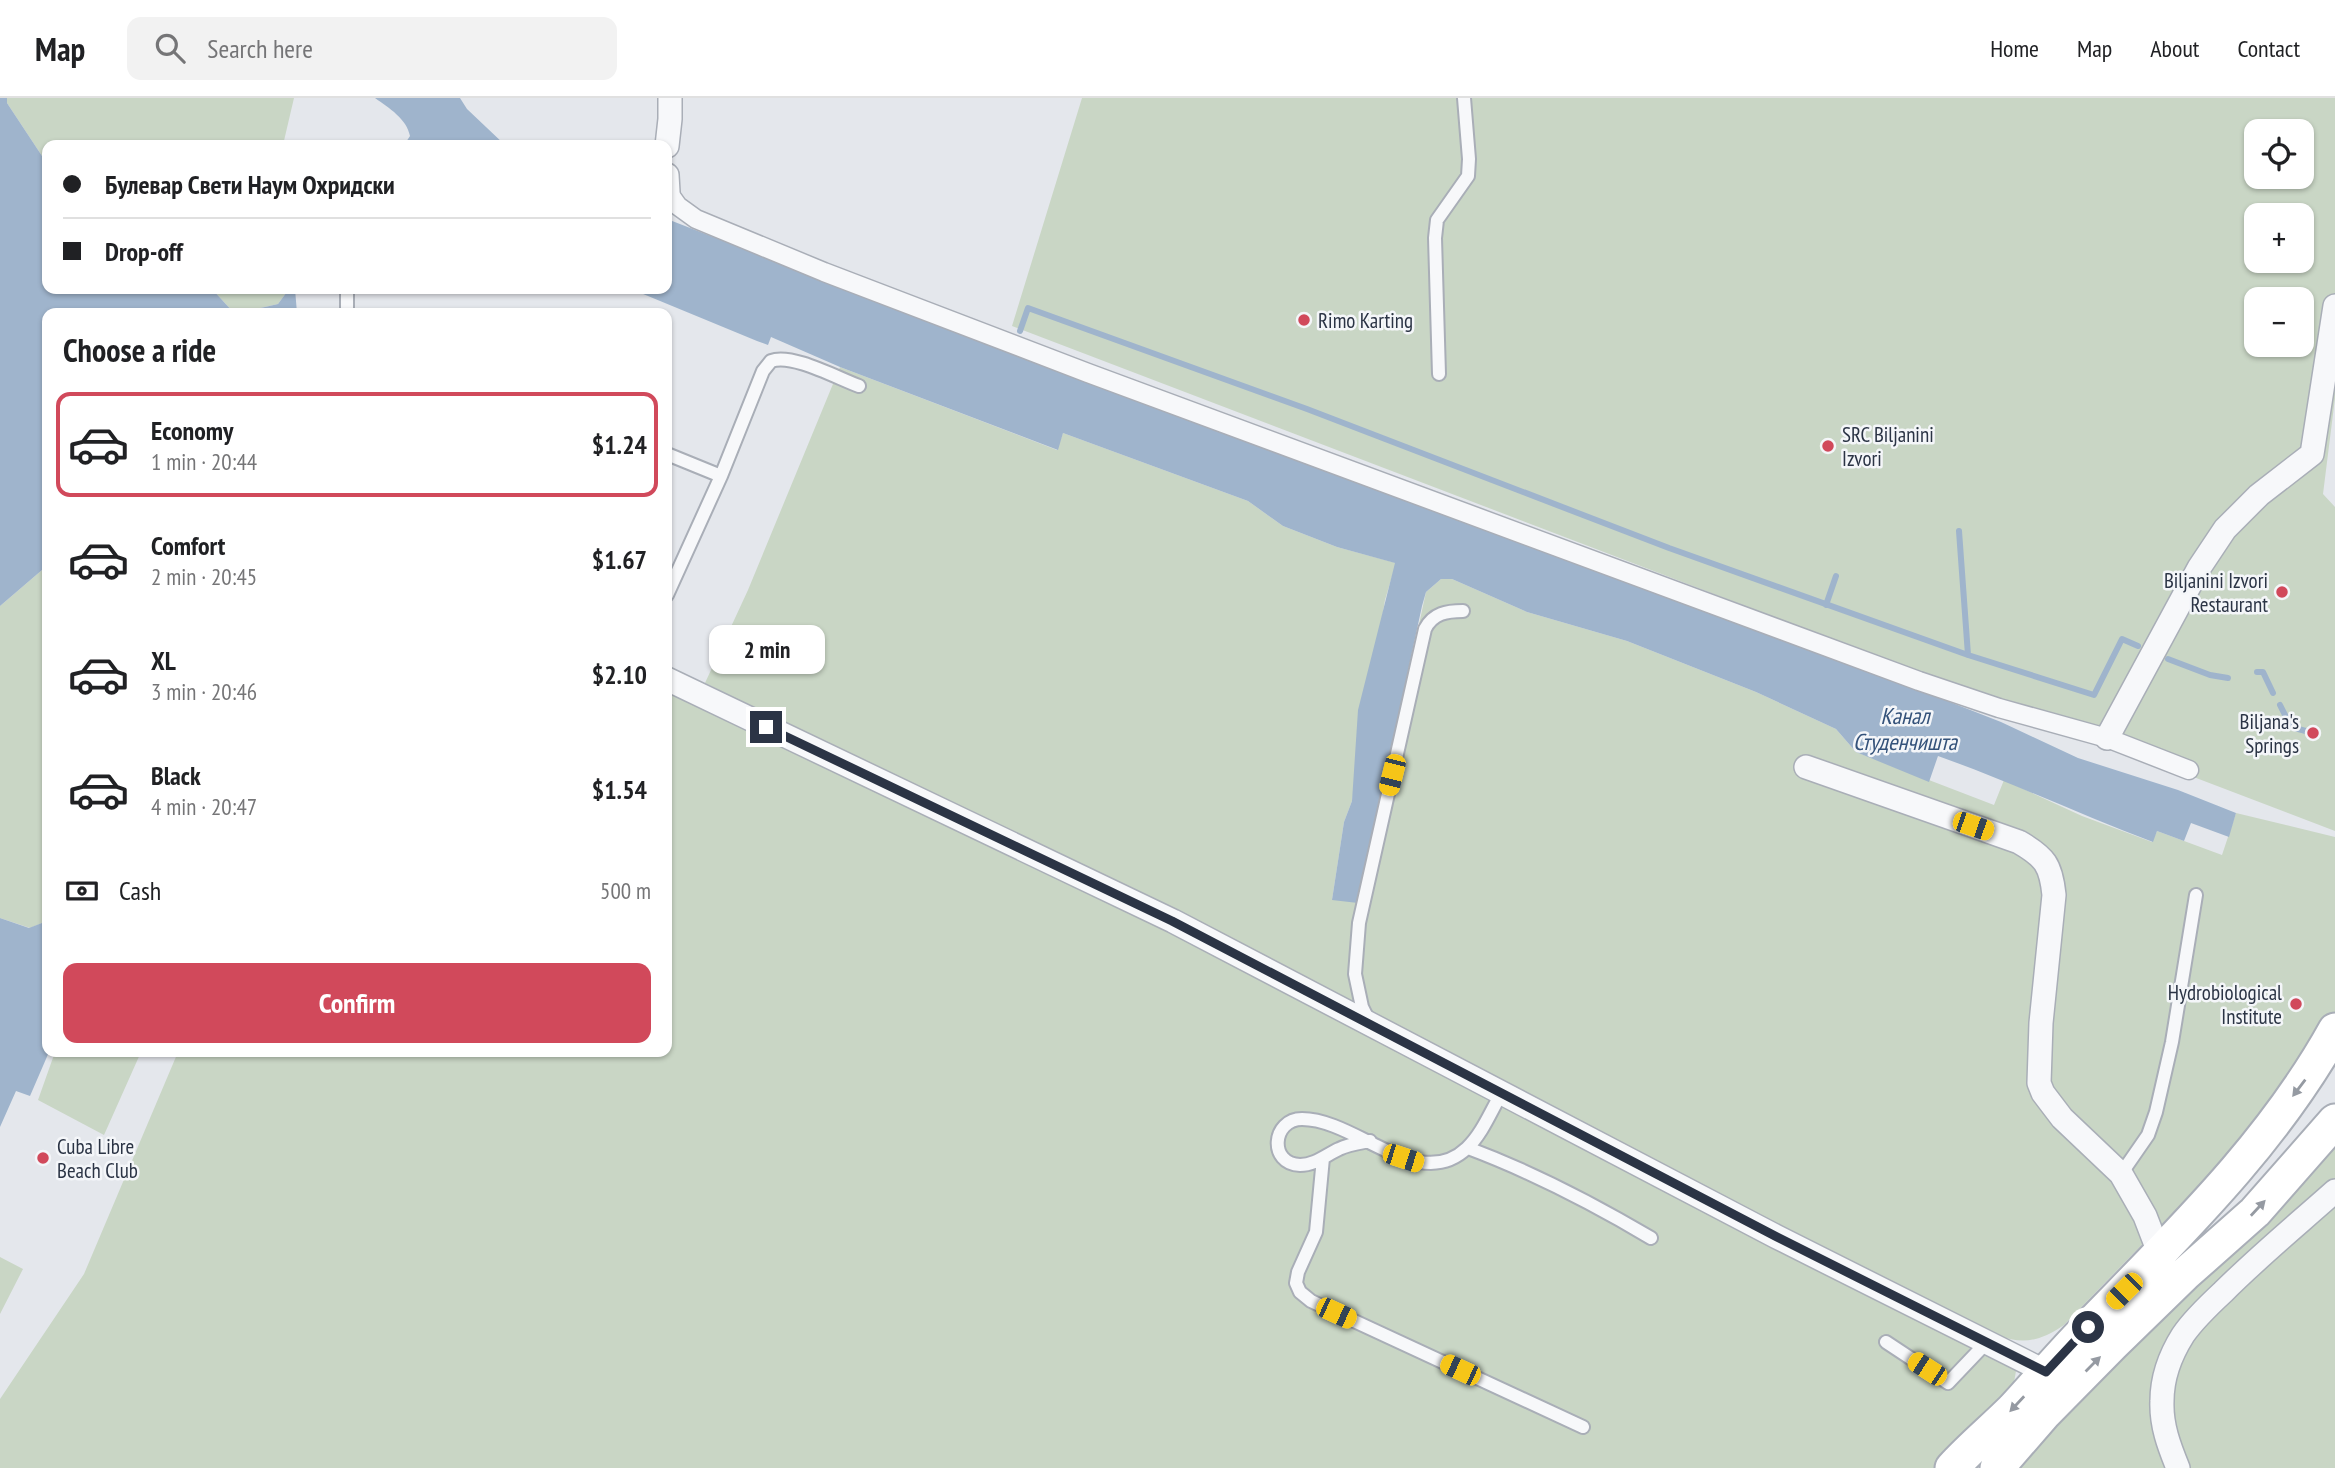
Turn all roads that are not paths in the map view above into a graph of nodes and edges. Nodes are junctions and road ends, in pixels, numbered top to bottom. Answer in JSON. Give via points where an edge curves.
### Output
{"nodes":[{"id":1,"x":670,"y":98,"type":"edge"},
{"id":2,"x":1464,"y":98,"type":"edge"},
{"id":3,"x":668,"y":140,"type":"edge"},
{"id":4,"x":672,"y":199,"type":"edge"},
{"id":5,"x":2335,"y":306,"type":"edge"},
{"id":6,"x":1439,"y":374,"type":"dead end"},
{"id":7,"x":859,"y":386,"type":"dead end"},
{"id":8,"x":672,"y":456,"type":"edge"},
{"id":9,"x":721,"y":476,"type":"junction"},
{"id":10,"x":672,"y":584,"type":"edge"},
{"id":11,"x":1463,"y":611,"type":"dead end"},
{"id":12,"x":672,"y":681,"type":"edge"},
{"id":13,"x":2107,"y":738,"type":"junction"},
{"id":14,"x":1806,"y":766,"type":"dead end"},
{"id":15,"x":2189,"y":770,"type":"dead end"},
{"id":16,"x":2196,"y":895,"type":"dead end"},
{"id":17,"x":1373,"y":1027,"type":"junction"},
{"id":18,"x":2335,"y":1030,"type":"edge"},
{"id":19,"x":1501,"y":1094,"type":"junction"},
{"id":20,"x":2335,"y":1121,"type":"edge"},
{"id":21,"x":1370,"y":1141,"type":"junction"},
{"id":22,"x":1468,"y":1148,"type":"junction"},
{"id":23,"x":1323,"y":1158,"type":"junction"},
{"id":24,"x":2121,"y":1174,"type":"junction"},
{"id":25,"x":2335,"y":1191,"type":"edge"},
{"id":26,"x":1651,"y":1238,"type":"dead end"},
{"id":27,"x":2160,"y":1255,"type":"junction"},
{"id":28,"x":1886,"y":1342,"type":"dead end"},
{"id":29,"x":1987,"y":1342,"type":"junction"},
{"id":30,"x":2046,"y":1372,"type":"junction"},
{"id":31,"x":1583,"y":1427,"type":"dead end"},
{"id":32,"x":1952,"y":1468,"type":"edge"},
{"id":33,"x":1997,"y":1468,"type":"edge"},
{"id":34,"x":2178,"y":1468,"type":"edge"}],
"edges":[{"from":1,"to":3,"type":"street"},
{"from":2,"to":6,"type":"lane","via":[[1468,176],[1437,220],[1435,238]]},
{"from":4,"to":13,"type":"street","via":[[696,219],[1088,373],[1919,681]]},
{"from":5,"to":13,"type":"street","via":[[2312,454],[2259,495],[2225,529]]},
{"from":7,"to":9,"type":"lane","via":[[795,361],[771,361]]},
{"from":8,"to":9,"type":"lane"},
{"from":9,"to":10,"type":"lane"},
{"from":11,"to":17,"type":"lane","via":[[1441,613],[1425,629],[1359,923],[1357,992]]},
{"from":12,"to":17,"type":"street","via":[[1172,921]]},
{"from":13,"to":15,"type":"street"},
{"from":14,"to":24,"type":"street","via":[[2019,842],[2046,862],[2054,895],[2039,1083],[2069,1126]]},
{"from":16,"to":24,"type":"lane","via":[[2172,1042],[2155,1112],[2148,1135]]},
{"from":17,"to":19,"type":"street"},
{"from":18,"to":27,"type":"main road","one_way":true,"via":[[2314,1068],[2233,1174]]},
{"from":19,"to":22,"type":"lane"},
{"from":19,"to":29,"type":"street"},
{"from":33,"to":20,"type":"main road","one_way":true,"via":[[2112,1345],[2255,1212]]},
{"from":21,"to":22,"type":"lane","via":[[1422,1164],[1441,1164]]},
{"from":21,"to":23,"type":"lane","via":[[1353,1143]]},
{"from":21,"to":23,"type":"lane","via":[[1303,1119],[1292,1121],[1279,1133],[1278,1151],[1284,1160],[1307,1165]]},
{"from":22,"to":26,"type":"lane","via":[[1561,1188]]},
{"from":23,"to":31,"type":"lane","via":[[1316,1232],[1298,1272],[1300,1292]]},
{"from":24,"to":27,"type":"street"},
{"from":25,"to":34,"type":"street","via":[[2203,1312],[2175,1349],[2162,1398],[2166,1438]]},
{"from":27,"to":30,"type":"main road"},
{"from":28,"to":29,"type":"lane","via":[[1948,1383]]},
{"from":29,"to":30,"type":"street"},
{"from":30,"to":32,"type":"main road","one_way":true}]}
